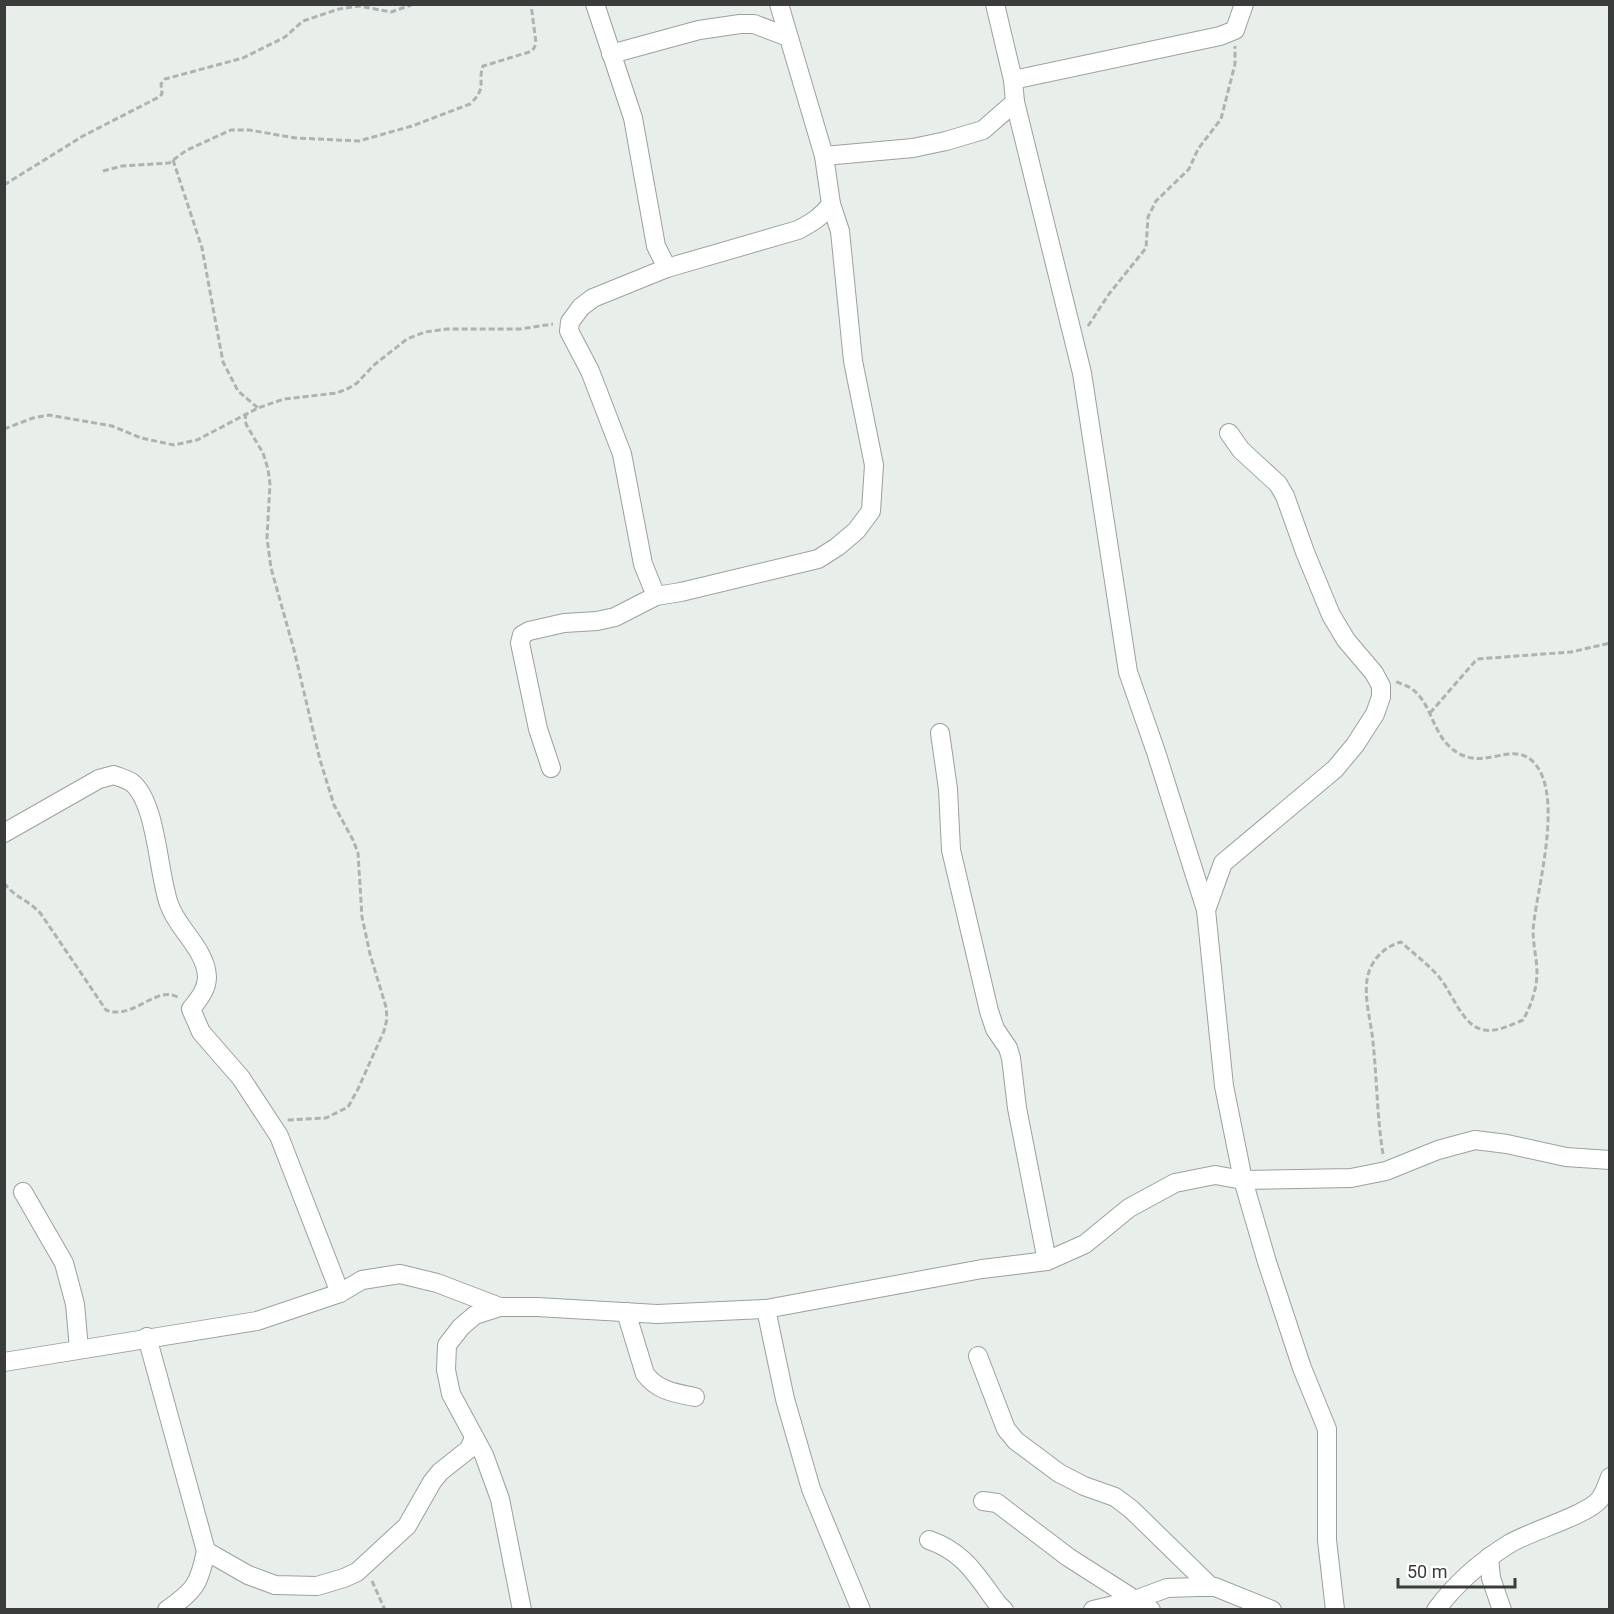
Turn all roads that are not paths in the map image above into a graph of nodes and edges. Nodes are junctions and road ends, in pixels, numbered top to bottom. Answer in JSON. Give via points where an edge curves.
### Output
{"nodes":[{"id":1,"x":595,"y":4,"type":"edge"},
{"id":2,"x":779,"y":4,"type":"edge"},
{"id":3,"x":995,"y":4,"type":"edge"},
{"id":4,"x":1245,"y":4,"type":"edge"},
{"id":5,"x":788,"y":37,"type":"junction"},
{"id":6,"x":611,"y":54,"type":"junction"},
{"id":7,"x":1013,"y":80,"type":"junction"},
{"id":8,"x":1014,"y":102,"type":"junction"},
{"id":9,"x":824,"y":156,"type":"junction"},
{"id":10,"x":831,"y":204,"type":"junction"},
{"id":11,"x":667,"y":268,"type":"junction"},
{"id":12,"x":1229,"y":433,"type":"dead end"},
{"id":13,"x":656,"y":596,"type":"junction"},
{"id":14,"x":940,"y":733,"type":"dead end"},
{"id":15,"x":551,"y":768,"type":"dead end"},
{"id":16,"x":4,"y":833,"type":"edge"},
{"id":17,"x":1206,"y":910,"type":"junction"},
{"id":18,"x":1610,"y":1160,"type":"edge"},
{"id":19,"x":1244,"y":1180,"type":"junction"},
{"id":20,"x":23,"y":1192,"type":"dead end"},
{"id":21,"x":1047,"y":1261,"type":"junction"},
{"id":22,"x":340,"y":1293,"type":"junction"},
{"id":23,"x":500,"y":1307,"type":"junction"},
{"id":24,"x":766,"y":1309,"type":"junction"},
{"id":25,"x":626,"y":1312,"type":"junction"},
{"id":26,"x":147,"y":1337,"type":"junction"},
{"id":27,"x":79,"y":1349,"type":"junction"},
{"id":28,"x":978,"y":1356,"type":"dead end"},
{"id":29,"x":4,"y":1362,"type":"edge"},
{"id":30,"x":695,"y":1397,"type":"dead end"},
{"id":31,"x":474,"y":1438,"type":"junction"},
{"id":32,"x":1610,"y":1477,"type":"edge"},
{"id":33,"x":983,"y":1501,"type":"dead end"},
{"id":34,"x":929,"y":1540,"type":"dead end"},
{"id":35,"x":206,"y":1551,"type":"junction"},
{"id":36,"x":1489,"y":1557,"type":"junction"},
{"id":37,"x":1211,"y":1587,"type":"junction"},
{"id":38,"x":1143,"y":1605,"type":"edge"},
{"id":39,"x":167,"y":1610,"type":"edge"},
{"id":40,"x":522,"y":1610,"type":"edge"},
{"id":41,"x":861,"y":1610,"type":"edge"},
{"id":42,"x":1004,"y":1610,"type":"edge"},
{"id":43,"x":1093,"y":1610,"type":"edge"},
{"id":44,"x":1272,"y":1610,"type":"edge"},
{"id":45,"x":1335,"y":1610,"type":"edge"},
{"id":46,"x":1436,"y":1610,"type":"edge"},
{"id":47,"x":1502,"y":1610,"type":"edge"}],
"edges":[{"from":1,"to":6,"type":"street"},
{"from":2,"to":5,"type":"street"},
{"from":3,"to":7,"type":"street"},
{"from":4,"to":7,"type":"street","via":[[1235,30],[1220,36]]},
{"from":5,"to":6,"type":"street","via":[[754,24],[740,24],[699,30]]},
{"from":5,"to":9,"type":"street"},
{"from":6,"to":11,"type":"street","via":[[633,118],[656,246]]},
{"from":7,"to":8,"type":"street"},
{"from":8,"to":9,"type":"street","via":[[983,130],[946,141]]},
{"from":8,"to":17,"type":"street","via":[[1082,374],[1128,672]]},
{"from":9,"to":10,"type":"street"},
{"from":10,"to":11,"type":"street","via":[[824,214],[798,230]]},
{"from":10,"to":13,"type":"street","via":[[840,231],[853,361],[874,465],[871,511],[856,531],[818,559]]},
{"from":11,"to":13,"type":"street","via":[[593,298],[580,307],[569,331],[590,370],[622,454],[643,564]]},
{"from":12,"to":17,"type":"street","via":[[1285,496],[1331,615],[1374,673],[1381,686],[1381,697],[1355,746],[1335,769],[1224,863]]},
{"from":13,"to":15,"type":"street","via":[[615,616],[564,623],[522,635],[520,642],[534,710]]},
{"from":14,"to":21,"type":"street","via":[[951,850],[989,1011],[1011,1058]]},
{"from":16,"to":22,"type":"street","via":[[99,779],[114,775],[133,783],[147,807],[168,902],[205,969],[206,985],[191,1009],[201,1032],[241,1078],[279,1136]]},
{"from":17,"to":19,"type":"street","via":[[1224,1086]]},
{"from":18,"to":19,"type":"street","via":[[1566,1157],[1508,1143],[1475,1140],[1386,1171],[1351,1178]]},
{"from":19,"to":21,"type":"street","via":[[1215,1175],[1175,1183],[1129,1208],[1085,1244]]},
{"from":19,"to":45,"type":"street","via":[[1298,1357],[1328,1429],[1327,1540]]},
{"from":20,"to":27,"type":"street","via":[[64,1263],[75,1304]]},
{"from":21,"to":24,"type":"street","via":[[982,1269]]},
{"from":22,"to":23,"type":"street","via":[[362,1280],[400,1274],[437,1283]]},
{"from":22,"to":26,"type":"street","via":[[257,1321]]},
{"from":23,"to":25,"type":"street"},
{"from":23,"to":31,"type":"street","via":[[475,1315],[447,1345],[446,1370],[451,1394]]},
{"from":24,"to":25,"type":"street"},
{"from":24,"to":41,"type":"street","via":[[785,1399],[811,1489]]},
{"from":25,"to":30,"type":"street","via":[[651,1382],[663,1390]]},
{"from":26,"to":27,"type":"street"},
{"from":26,"to":35,"type":"street"},
{"from":27,"to":29,"type":"street"},
{"from":28,"to":37,"type":"street","via":[[1006,1429],[1016,1441],[1059,1473],[1115,1497]]},
{"from":31,"to":35,"type":"street","via":[[470,1449],[432,1482],[407,1526],[357,1572],[344,1578],[317,1586],[275,1585]]},
{"from":31,"to":40,"type":"street","via":[[500,1499]]},
{"from":32,"to":36,"type":"street","via":[[1600,1500],[1589,1508],[1522,1536]]},
{"from":33,"to":38,"type":"street","via":[[997,1503],[1068,1557]]},
{"from":34,"to":42,"type":"street","via":[[957,1553]]},
{"from":35,"to":39,"type":"street","via":[[200,1579]]},
{"from":36,"to":46,"type":"street"},
{"from":36,"to":47,"type":"street","via":[[1491,1578]]},
{"from":37,"to":38,"type":"street","via":[[1167,1588]]},
{"from":37,"to":44,"type":"street"},
{"from":38,"to":43,"type":"street"}]}
